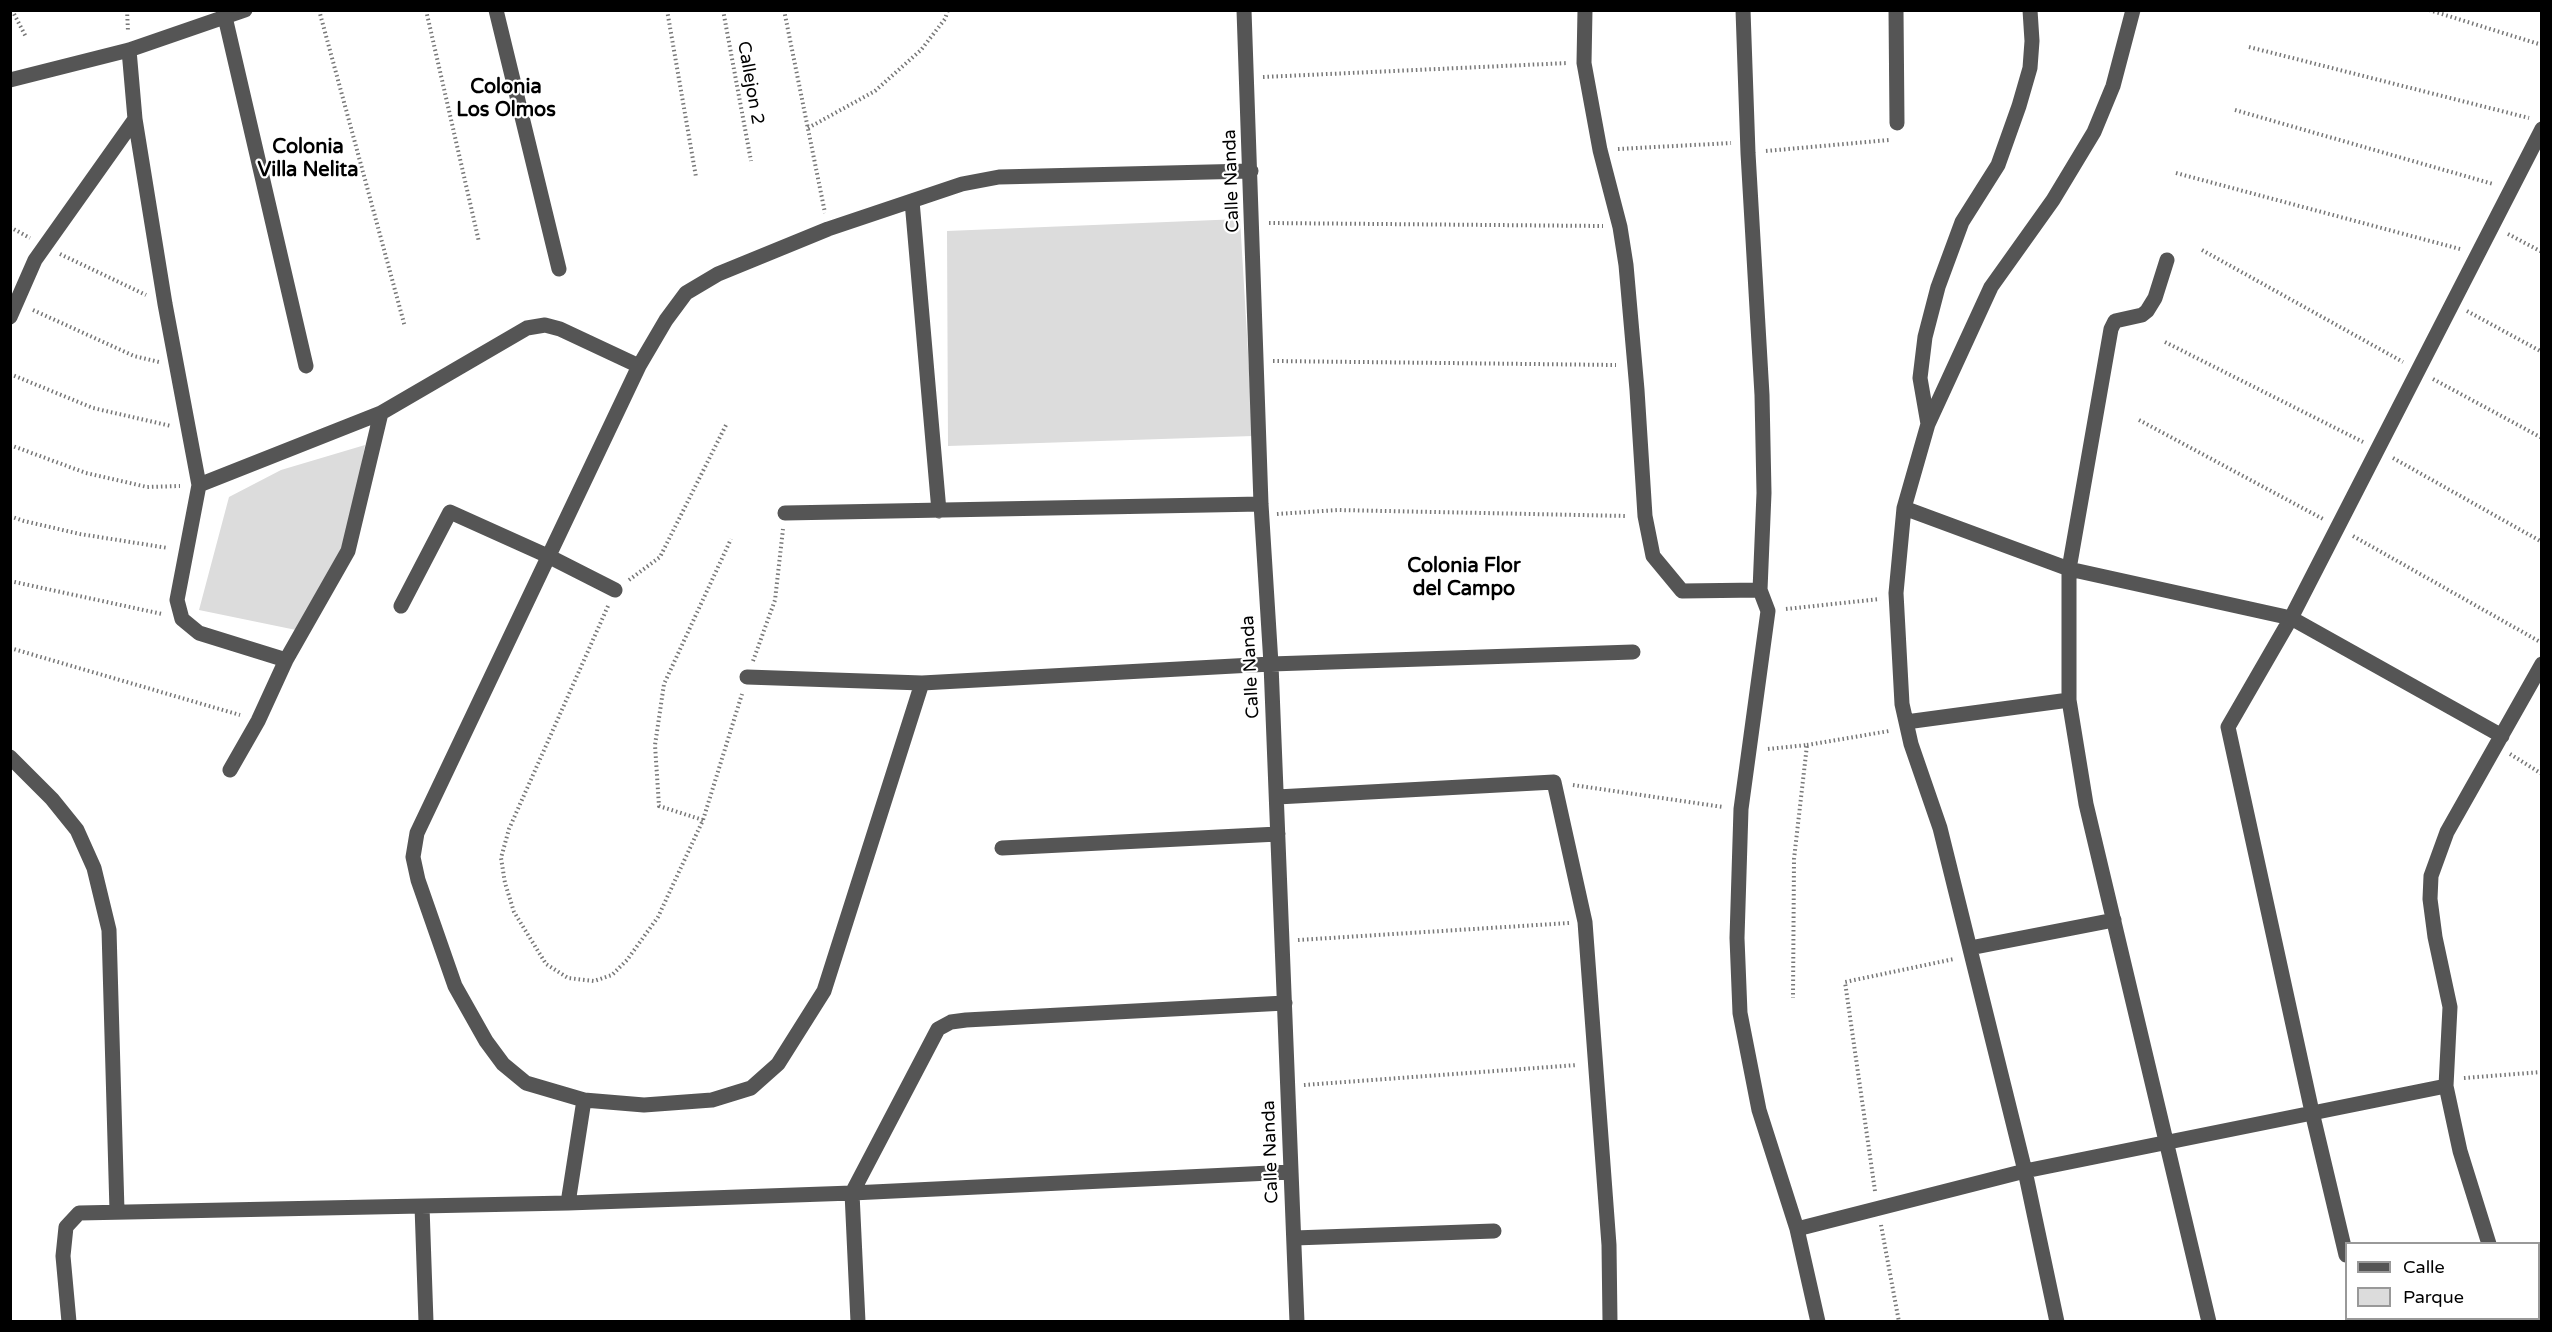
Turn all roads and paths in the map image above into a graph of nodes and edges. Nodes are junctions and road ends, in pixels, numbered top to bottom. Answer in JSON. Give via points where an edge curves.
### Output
{"nodes":[{"id":1,"x":12,"y":10,"type":"edge"},
{"id":2,"x":245,"y":10,"type":"edge"},
{"id":3,"x":319,"y":10,"type":"edge"},
{"id":4,"x":426,"y":10,"type":"edge"},
{"id":5,"x":496,"y":10,"type":"edge"},
{"id":6,"x":667,"y":10,"type":"edge"},
{"id":7,"x":723,"y":10,"type":"edge"},
{"id":8,"x":784,"y":10,"type":"edge"},
{"id":9,"x":948,"y":10,"type":"edge"},
{"id":10,"x":1244,"y":10,"type":"edge"},
{"id":11,"x":1585,"y":10,"type":"edge"},
{"id":12,"x":1743,"y":10,"type":"edge"},
{"id":13,"x":1896,"y":10,"type":"edge"},
{"id":14,"x":2030,"y":10,"type":"edge"},
{"id":15,"x":2133,"y":10,"type":"edge"},
{"id":16,"x":2429,"y":10,"type":"edge"},
{"id":17,"x":225,"y":17,"type":"junction"},
{"id":18,"x":26,"y":38,"type":"dead end"},
{"id":19,"x":2541,"y":45,"type":"edge"},
{"id":20,"x":2249,"y":47,"type":"dead end"},
{"id":21,"x":129,"y":50,"type":"junction"},
{"id":22,"x":1584,"y":63,"type":"junction"},
{"id":23,"x":1248,"y":77,"type":"junction"},
{"id":24,"x":10,"y":80,"type":"edge"},
{"id":25,"x":2235,"y":110,"type":"dead end"},
{"id":26,"x":135,"y":119,"type":"junction"},
{"id":27,"x":1897,"y":123,"type":"joint"},
{"id":28,"x":2536,"y":124,"type":"edge"},
{"id":29,"x":808,"y":128,"type":"junction"},
{"id":30,"x":1748,"y":148,"type":"junction"},
{"id":31,"x":1600,"y":150,"type":"junction"},
{"id":32,"x":751,"y":161,"type":"dead end"},
{"id":33,"x":1251,"y":171,"type":"junction"},
{"id":34,"x":2176,"y":172,"type":"dead end"},
{"id":35,"x":696,"y":177,"type":"dead end"},
{"id":36,"x":2511,"y":189,"type":"junction"},
{"id":37,"x":912,"y":201,"type":"junction"},
{"id":38,"x":1253,"y":223,"type":"junction"},
{"id":39,"x":2492,"y":226,"type":"junction"},
{"id":40,"x":10,"y":227,"type":"edge"},
{"id":41,"x":1620,"y":227,"type":"junction"},
{"id":42,"x":828,"y":229,"type":"junction"},
{"id":43,"x":478,"y":243,"type":"dead end"},
{"id":44,"x":45,"y":246,"type":"junction"},
{"id":45,"x":2202,"y":250,"type":"dead end"},
{"id":46,"x":2541,"y":252,"type":"edge"},
{"id":47,"x":2478,"y":254,"type":"junction"},
{"id":48,"x":2167,"y":260,"type":"dead end"},
{"id":49,"x":559,"y":269,"type":"dead end"},
{"id":50,"x":17,"y":302,"type":"junction"},
{"id":51,"x":2453,"y":303,"type":"junction"},
{"id":52,"x":165,"y":304,"type":"junction"},
{"id":53,"x":10,"y":317,"type":"edge"},
{"id":54,"x":405,"y":327,"type":"dead end"},
{"id":55,"x":2166,"y":342,"type":"dead end"},
{"id":56,"x":2541,"y":352,"type":"edge"},
{"id":57,"x":1257,"y":361,"type":"junction"},
{"id":58,"x":1635,"y":365,"type":"junction"},
{"id":59,"x":177,"y":366,"type":"junction"},
{"id":60,"x":306,"y":366,"type":"dead end"},
{"id":61,"x":639,"y":366,"type":"junction"},
{"id":62,"x":2418,"y":371,"type":"junction"},
{"id":63,"x":10,"y":374,"type":"edge"},
{"id":64,"x":381,"y":412,"type":"junction"},
{"id":65,"x":2139,"y":420,"type":"dead end"},
{"id":66,"x":727,"y":423,"type":"dead end"},
{"id":67,"x":1928,"y":424,"type":"junction"},
{"id":68,"x":189,"y":430,"type":"junction"},
{"id":69,"x":2541,"y":438,"type":"edge"},
{"id":70,"x":10,"y":445,"type":"edge"},
{"id":71,"x":2378,"y":449,"type":"junction"},
{"id":72,"x":199,"y":485,"type":"junction"},
{"id":73,"x":1904,"y":508,"type":"junction"},
{"id":74,"x":1261,"y":509,"type":"junction"},
{"id":75,"x":939,"y":511,"type":"junction"},
{"id":76,"x":785,"y":513,"type":"joint"},
{"id":77,"x":10,"y":516,"type":"edge"},
{"id":78,"x":1646,"y":516,"type":"junction"},
{"id":79,"x":2338,"y":527,"type":"junction"},
{"id":80,"x":730,"y":539,"type":"dead end"},
{"id":81,"x":2541,"y":542,"type":"edge"},
{"id":82,"x":186,"y":551,"type":"junction"},
{"id":83,"x":550,"y":557,"type":"junction"},
{"id":84,"x":2069,"y":569,"type":"junction"},
{"id":85,"x":10,"y":580,"type":"edge"},
{"id":86,"x":615,"y":590,"type":"junction"},
{"id":87,"x":1760,"y":590,"type":"junction"},
{"id":88,"x":1896,"y":598,"type":"junction"},
{"id":89,"x":401,"y":606,"type":"dead end"},
{"id":90,"x":1767,"y":611,"type":"junction"},
{"id":91,"x":2291,"y":618,"type":"junction"},
{"id":92,"x":182,"y":619,"type":"junction"},
{"id":93,"x":2541,"y":643,"type":"edge"},
{"id":94,"x":10,"y":648,"type":"edge"},
{"id":95,"x":1633,"y":652,"type":"dead end"},
{"id":96,"x":286,"y":660,"type":"junction"},
{"id":97,"x":1271,"y":664,"type":"junction"},
{"id":98,"x":2541,"y":664,"type":"edge"},
{"id":99,"x":747,"y":677,"type":"junction"},
{"id":100,"x":922,"y":683,"type":"junction"},
{"id":101,"x":2069,"y":700,"type":"junction"},
{"id":102,"x":258,"y":721,"type":"junction"},
{"id":103,"x":1907,"y":725,"type":"junction"},
{"id":104,"x":2499,"y":741,"type":"junction"},
{"id":105,"x":1807,"y":745,"type":"junction"},
{"id":106,"x":1750,"y":751,"type":"junction"},
{"id":107,"x":10,"y":757,"type":"edge"},
{"id":108,"x":231,"y":770,"type":"dead end"},
{"id":109,"x":2541,"y":774,"type":"edge"},
{"id":110,"x":1554,"y":782,"type":"junction"},
{"id":111,"x":1277,"y":797,"type":"junction"},
{"id":112,"x":1741,"y":809,"type":"junction"},
{"id":113,"x":703,"y":820,"type":"junction"},
{"id":114,"x":1278,"y":834,"type":"junction"},
{"id":115,"x":1002,"y":848,"type":"dead end"},
{"id":116,"x":2114,"y":920,"type":"junction"},
{"id":117,"x":1585,"y":922,"type":"junction"},
{"id":118,"x":1282,"y":941,"type":"junction"},
{"id":119,"x":1971,"y":952,"type":"junction"},
{"id":120,"x":1793,"y":998,"type":"dead end"},
{"id":121,"x":1285,"y":1003,"type":"junction"},
{"id":122,"x":1597,"y":1063,"type":"junction"},
{"id":123,"x":2541,"y":1072,"type":"edge"},
{"id":124,"x":2446,"y":1082,"type":"junction"},
{"id":125,"x":1288,"y":1086,"type":"junction"},
{"id":126,"x":584,"y":1100,"type":"junction"},
{"id":127,"x":2312,"y":1112,"type":"junction"},
{"id":128,"x":2167,"y":1141,"type":"junction"},
{"id":129,"x":2025,"y":1171,"type":"junction"},
{"id":130,"x":1291,"y":1172,"type":"junction"},
{"id":131,"x":852,"y":1193,"type":"junction"},
{"id":132,"x":568,"y":1203,"type":"junction"},
{"id":133,"x":422,"y":1206,"type":"junction"},
{"id":134,"x":1878,"y":1209,"type":"junction"},
{"id":135,"x":117,"y":1211,"type":"junction"},
{"id":136,"x":1797,"y":1228,"type":"junction"},
{"id":137,"x":1494,"y":1231,"type":"dead end"},
{"id":138,"x":1294,"y":1238,"type":"junction"},
{"id":139,"x":2488,"y":1242,"type":"edge"},
{"id":140,"x":2345,"y":1251,"type":"edge"},
{"id":141,"x":69,"y":1322,"type":"edge"},
{"id":142,"x":426,"y":1322,"type":"edge"},
{"id":143,"x":858,"y":1322,"type":"edge"},
{"id":144,"x":1297,"y":1322,"type":"edge"},
{"id":145,"x":1610,"y":1322,"type":"edge"},
{"id":146,"x":1818,"y":1322,"type":"edge"},
{"id":147,"x":1899,"y":1322,"type":"edge"},
{"id":148,"x":2057,"y":1322,"type":"edge"},
{"id":149,"x":2210,"y":1322,"type":"edge"}],
"edges":[{"from":1,"to":18,"type":"path"},
{"from":2,"to":17,"type":"street"},
{"from":3,"to":54,"type":"path"},
{"from":4,"to":43,"type":"path"},
{"from":5,"to":49,"type":"street"},
{"from":6,"to":35,"type":"path"},
{"from":7,"to":32,"type":"path","name":"Callejon 2"},
{"from":8,"to":29,"type":"path"},
{"from":9,"to":29,"type":"path","via":[[921,50],[875,91]]},
{"from":10,"to":23,"type":"street","name":"Calle Nanda"},
{"from":11,"to":22,"type":"street"},
{"from":12,"to":30,"type":"street"},
{"from":13,"to":27,"type":"street"},
{"from":14,"to":67,"type":"street","via":[[2030,68],[2019,106],[1998,165],[1962,222],[1925,337],[1920,378]]},
{"from":15,"to":67,"type":"street","via":[[2113,86],[2094,132],[2053,200],[1991,286]]},
{"from":16,"to":19,"type":"path"},
{"from":17,"to":21,"type":"street"},
{"from":17,"to":60,"type":"street"},
{"from":20,"to":28,"type":"path"},
{"from":21,"to":24,"type":"street"},
{"from":21,"to":26,"type":"street"},
{"from":22,"to":23,"type":"path"},
{"from":22,"to":31,"type":"street"},
{"from":23,"to":33,"type":"street","name":"Calle Nanda"},
{"from":25,"to":36,"type":"path"},
{"from":26,"to":44,"type":"street"},
{"from":26,"to":52,"type":"street"},
{"from":27,"to":30,"type":"path","via":[[1889,140]]},
{"from":28,"to":36,"type":"street"},
{"from":29,"to":42,"type":"path"},
{"from":30,"to":31,"type":"path"},
{"from":30,"to":87,"type":"street","via":[[1762,395],[1764,493]]},
{"from":31,"to":41,"type":"street"},
{"from":33,"to":37,"type":"street","via":[[999,177],[962,184]]},
{"from":33,"to":38,"type":"street","name":"Calle Nanda"},
{"from":34,"to":47,"type":"path"},
{"from":36,"to":39,"type":"street"},
{"from":37,"to":42,"type":"street"},
{"from":37,"to":75,"type":"street"},
{"from":38,"to":41,"type":"path"},
{"from":38,"to":57,"type":"street","name":"Calle Nanda"},
{"from":39,"to":46,"type":"path"},
{"from":39,"to":47,"type":"street"},
{"from":40,"to":44,"type":"path"},
{"from":41,"to":58,"type":"street"},
{"from":42,"to":61,"type":"street","via":[[718,274],[686,293]]},
{"from":44,"to":50,"type":"street"},
{"from":44,"to":52,"type":"path"},
{"from":45,"to":62,"type":"path"},
{"from":47,"to":51,"type":"street"},
{"from":48,"to":84,"type":"street","via":[[2147,311],[2115,321],[2111,329]]},
{"from":50,"to":53,"type":"street"},
{"from":50,"to":59,"type":"path","via":[[134,356]]},
{"from":51,"to":56,"type":"path"},
{"from":51,"to":62,"type":"street"},
{"from":52,"to":59,"type":"street"},
{"from":55,"to":71,"type":"path"},
{"from":57,"to":58,"type":"path"},
{"from":57,"to":74,"type":"street","name":"Calle Nanda"},
{"from":58,"to":78,"type":"street"},
{"from":59,"to":68,"type":"street"},
{"from":61,"to":64,"type":"street","via":[[560,329],[545,325],[527,328]]},
{"from":61,"to":83,"type":"street"},
{"from":62,"to":69,"type":"path"},
{"from":62,"to":71,"type":"street"},
{"from":63,"to":68,"type":"path","via":[[93,408]]},
{"from":64,"to":72,"type":"street"},
{"from":64,"to":96,"type":"street","via":[[348,551]]},
{"from":65,"to":79,"type":"path"},
{"from":66,"to":86,"type":"path","via":[[660,557]]},
{"from":67,"to":73,"type":"street"},
{"from":68,"to":72,"type":"street"},
{"from":70,"to":72,"type":"path","via":[[86,473],[147,487]]},
{"from":71,"to":79,"type":"street"},
{"from":71,"to":81,"type":"path"},
{"from":72,"to":82,"type":"street"},
{"from":73,"to":84,"type":"street"},
{"from":73,"to":88,"type":"street"},
{"from":74,"to":75,"type":"street"},
{"from":74,"to":78,"type":"path"},
{"from":74,"to":97,"type":"street","name":"Calle Nanda"},
{"from":75,"to":76,"type":"street"},
{"from":76,"to":99,"type":"path","via":[[775,600]]},
{"from":77,"to":82,"type":"path","via":[[80,534]]},
{"from":78,"to":87,"type":"street","via":[[1653,556],[1682,591]]},
{"from":79,"to":91,"type":"street"},
{"from":79,"to":93,"type":"path"},
{"from":80,"to":113,"type":"path","via":[[664,684],[655,745],[659,806]]},
{"from":82,"to":92,"type":"street","via":[[177,600]]},
{"from":83,"to":86,"type":"street"},
{"from":83,"to":89,"type":"street","via":[[450,512]]},
{"from":83,"to":126,"type":"street","via":[[417,833],[413,857],[455,986],[486,1041],[503,1064],[526,1083]]},
{"from":84,"to":91,"type":"street"},
{"from":84,"to":101,"type":"street"},
{"from":85,"to":92,"type":"path"},
{"from":86,"to":113,"type":"path","via":[[510,829],[501,858],[514,912],[546,964],[568,978],[594,981],[612,975],[658,917]]},
{"from":87,"to":90,"type":"street"},
{"from":88,"to":90,"type":"path"},
{"from":88,"to":103,"type":"street","via":[[1902,704]]},
{"from":90,"to":106,"type":"street"},
{"from":91,"to":104,"type":"street"},
{"from":91,"to":127,"type":"street","via":[[2228,726]]},
{"from":92,"to":96,"type":"street","via":[[199,633]]},
{"from":94,"to":102,"type":"path"},
{"from":95,"to":97,"type":"street"},
{"from":96,"to":102,"type":"street"},
{"from":97,"to":100,"type":"street"},
{"from":97,"to":111,"type":"street","name":"Calle Nanda"},
{"from":98,"to":104,"type":"street"},
{"from":99,"to":100,"type":"street"},
{"from":99,"to":113,"type":"path"},
{"from":100,"to":126,"type":"street","via":[[824,991],[778,1064],[751,1088],[712,1100],[644,1105]]},
{"from":101,"to":103,"type":"street"},
{"from":101,"to":116,"type":"street","via":[[2086,804]]},
{"from":102,"to":108,"type":"street"},
{"from":103,"to":105,"type":"path"},
{"from":103,"to":119,"type":"street","via":[[1940,828]]},
{"from":104,"to":109,"type":"path"},
{"from":104,"to":124,"type":"street","via":[[2447,831],[2432,876],[2430,899],[2450,1007]]},
{"from":105,"to":106,"type":"path"},
{"from":105,"to":120,"type":"path","via":[[1794,859]]},
{"from":106,"to":112,"type":"street"},
{"from":107,"to":135,"type":"street","via":[[77,830],[94,868],[109,930]]},
{"from":110,"to":111,"type":"street"},
{"from":110,"to":112,"type":"path"},
{"from":110,"to":117,"type":"street"},
{"from":111,"to":114,"type":"street","name":"Calle Nanda"},
{"from":112,"to":136,"type":"street","via":[[1737,938],[1740,1012],[1759,1110]]},
{"from":114,"to":115,"type":"street"},
{"from":114,"to":118,"type":"street","name":"Calle Nanda"},
{"from":116,"to":119,"type":"street"},
{"from":116,"to":128,"type":"street"},
{"from":117,"to":118,"type":"path"},
{"from":117,"to":122,"type":"street"},
{"from":118,"to":121,"type":"street","name":"Calle Nanda"},
{"from":119,"to":129,"type":"street"},
{"from":119,"to":134,"type":"path","via":[[1845,982]]},
{"from":121,"to":125,"type":"street","name":"Calle Nanda"},
{"from":121,"to":131,"type":"street","via":[[951,1022],[938,1029]]},
{"from":122,"to":125,"type":"path"},
{"from":122,"to":145,"type":"street"},
{"from":123,"to":124,"type":"path"},
{"from":124,"to":127,"type":"street"},
{"from":124,"to":139,"type":"street","via":[[2460,1151]]},
{"from":125,"to":130,"type":"street","name":"Calle Nanda"},
{"from":126,"to":132,"type":"street"},
{"from":127,"to":128,"type":"street"},
{"from":127,"to":140,"type":"street"},
{"from":128,"to":129,"type":"street"},
{"from":128,"to":149,"type":"street"},
{"from":129,"to":134,"type":"street"},
{"from":129,"to":148,"type":"street"},
{"from":130,"to":131,"type":"street"},
{"from":130,"to":138,"type":"street","name":"Calle Nanda"},
{"from":131,"to":132,"type":"street"},
{"from":131,"to":143,"type":"street"},
{"from":132,"to":133,"type":"street"},
{"from":133,"to":135,"type":"street"},
{"from":133,"to":142,"type":"street"},
{"from":134,"to":136,"type":"street"},
{"from":134,"to":147,"type":"path"},
{"from":135,"to":141,"type":"street","via":[[79,1213],[66,1227],[63,1256]]},
{"from":136,"to":146,"type":"street"},
{"from":137,"to":138,"type":"street"},
{"from":138,"to":144,"type":"street","name":"Calle Nanda"}]}
